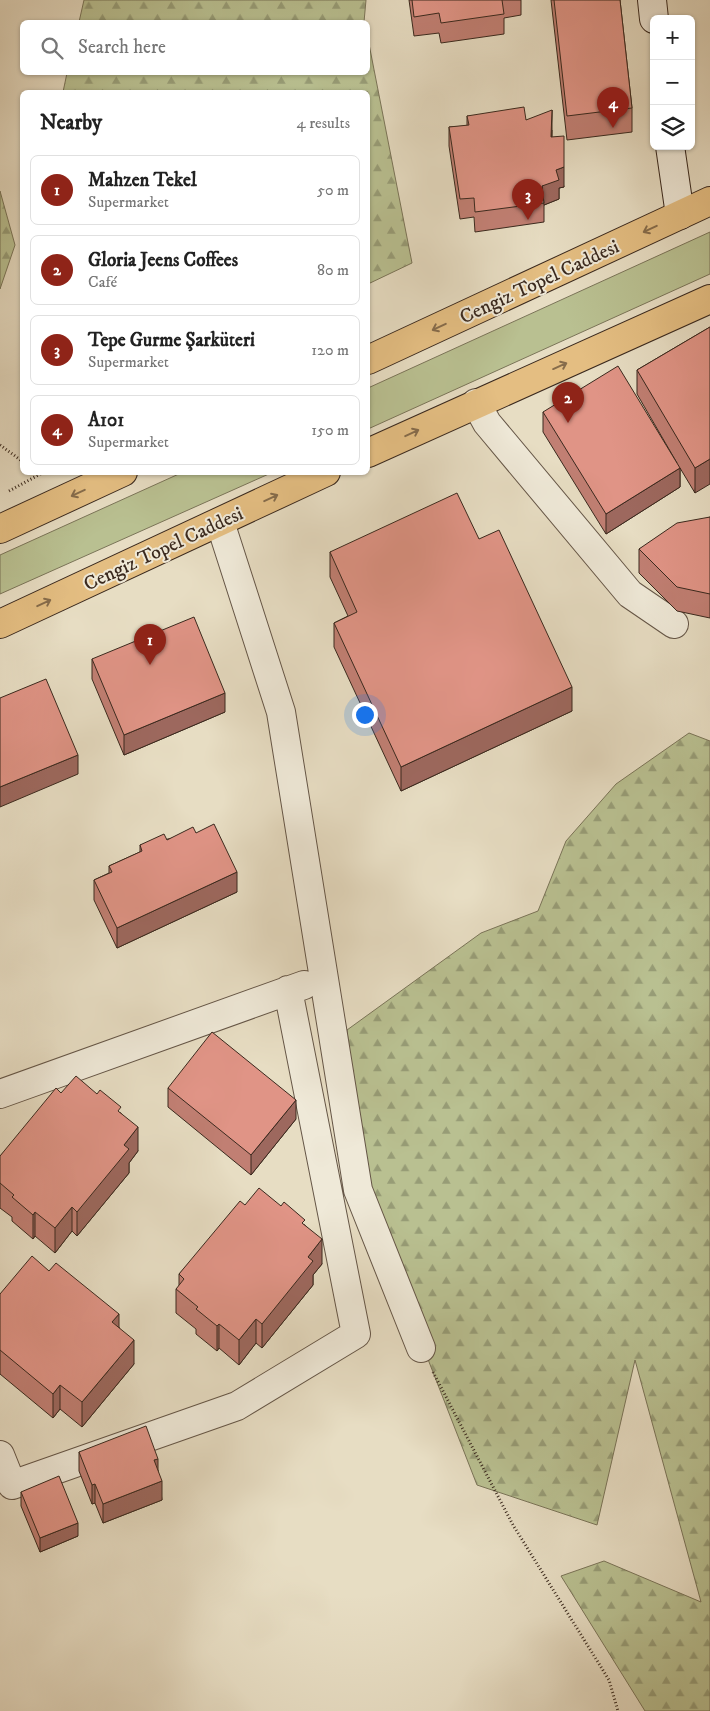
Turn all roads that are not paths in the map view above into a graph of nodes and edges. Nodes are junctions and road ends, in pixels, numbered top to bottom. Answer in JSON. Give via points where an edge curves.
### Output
{"nodes":[{"id":1,"x":652,"y":0,"type":"edge"},
{"id":2,"x":654,"y":15,"type":"edge"},
{"id":3,"x":671,"y":150,"type":"edge"},
{"id":4,"x":710,"y":201,"type":"edge"},
{"id":5,"x":680,"y":215,"type":"junction"},
{"id":6,"x":710,"y":299,"type":"edge"},
{"id":7,"x":370,"y":359,"type":"edge"},
{"id":8,"x":476,"y":403,"type":"junction"},
{"id":9,"x":370,"y":452,"type":"edge"},
{"id":10,"x":117,"y":475,"type":"edge"},
{"id":11,"x":320,"y":475,"type":"edge"},
{"id":12,"x":220,"y":522,"type":"junction"},
{"id":13,"x":0,"y":529,"type":"edge"},
{"id":14,"x":0,"y":624,"type":"edge"},
{"id":15,"x":674,"y":624,"type":"dead end"},
{"id":16,"x":324,"y":977,"type":"junction"},
{"id":17,"x":288,"y":990,"type":"junction"},
{"id":18,"x":0,"y":1094,"type":"edge"},
{"id":19,"x":421,"y":1348,"type":"road end"},
{"id":20,"x":0,"y":1456,"type":"edge"}],
"edges":[{"from":1,"to":2,"type":"street"},
{"from":3,"to":5,"type":"street"},
{"from":4,"to":5,"type":"main road","name":"Cengiz Topel Caddesi"},
{"from":5,"to":7,"type":"main road","name":"Cengiz Topel Caddesi","one_way":true},
{"from":8,"to":6,"type":"main road","one_way":true},
{"from":9,"to":8,"type":"main road","one_way":true},
{"from":8,"to":15,"type":"street","via":[[487,423],[630,594]]},
{"from":10,"to":13,"type":"main road","one_way":true},
{"from":12,"to":11,"type":"main road","name":"Cengiz Topel Caddesi","one_way":true},
{"from":14,"to":12,"type":"main road","name":"Cengiz Topel Caddesi","one_way":true},
{"from":12,"to":16,"type":"street","via":[[281,712]]},
{"from":16,"to":17,"type":"street"},
{"from":16,"to":19,"type":"street","via":[[358,1190]]},
{"from":17,"to":18,"type":"street"},
{"from":17,"to":20,"type":"street","via":[[356,1334],[237,1406],[12,1485]]}]}
